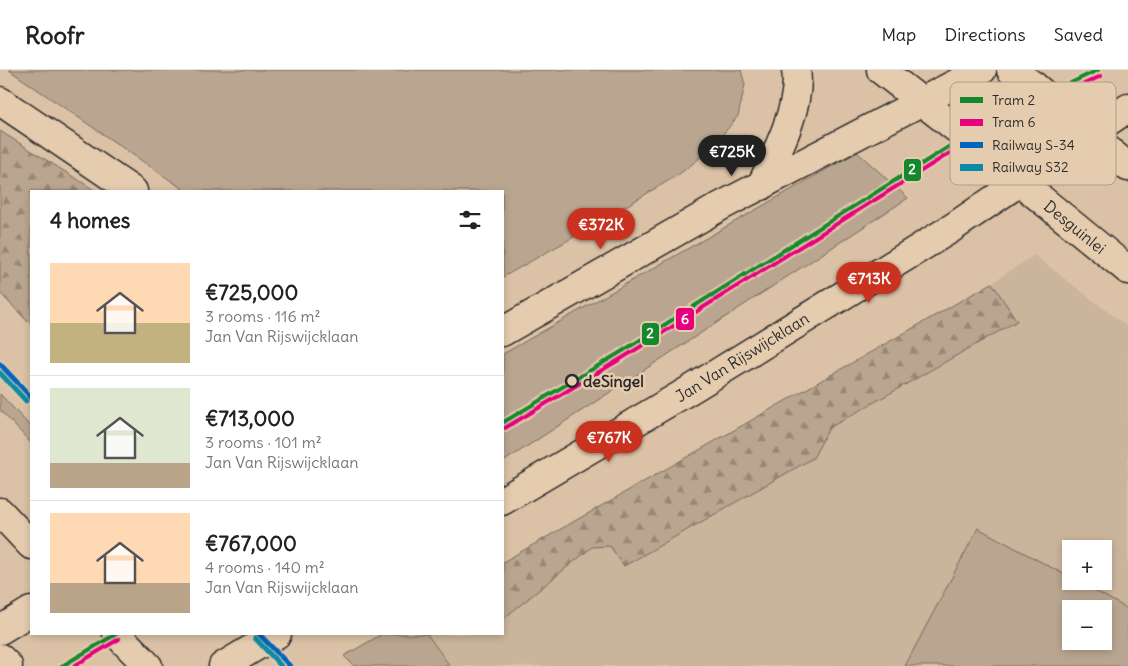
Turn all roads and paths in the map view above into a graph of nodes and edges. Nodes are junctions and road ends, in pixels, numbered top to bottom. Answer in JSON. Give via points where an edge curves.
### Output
{"nodes":[{"id":1,"x":796,"y":70,"type":"edge"},
{"id":2,"x":881,"y":70,"type":"edge"},
{"id":3,"x":982,"y":70,"type":"edge"},
{"id":4,"x":1011,"y":70,"type":"edge"},
{"id":5,"x":959,"y":82,"type":"edge"},
{"id":6,"x":1028,"y":82,"type":"edge"},
{"id":7,"x":950,"y":87,"type":"edge"},
{"id":8,"x":0,"y":101,"type":"edge"},
{"id":9,"x":921,"y":102,"type":"junction"},
{"id":10,"x":1128,"y":108,"type":"edge"},
{"id":11,"x":1116,"y":117,"type":"edge"},
{"id":12,"x":950,"y":124,"type":"edge"},
{"id":13,"x":1116,"y":157,"type":"edge"},
{"id":14,"x":1128,"y":167,"type":"edge"},
{"id":15,"x":1015,"y":185,"type":"edge"},
{"id":16,"x":1023,"y":185,"type":"edge"},
{"id":17,"x":761,"y":186,"type":"junction"},
{"id":18,"x":132,"y":190,"type":"edge"},
{"id":19,"x":1128,"y":270,"type":"edge"},
{"id":20,"x":504,"y":331,"type":"edge"},
{"id":21,"x":504,"y":500,"type":"edge"},
{"id":22,"x":0,"y":512,"type":"edge"},
{"id":23,"x":30,"y":544,"type":"edge"},
{"id":24,"x":30,"y":612,"type":"edge"},
{"id":25,"x":0,"y":630,"type":"edge"},
{"id":26,"x":118,"y":635,"type":"edge"},
{"id":27,"x":275,"y":635,"type":"edge"},
{"id":28,"x":0,"y":658,"type":"edge"},
{"id":29,"x":8,"y":666,"type":"edge"},
{"id":30,"x":148,"y":666,"type":"edge"},
{"id":31,"x":223,"y":666,"type":"edge"}],
"edges":[{"from":1,"to":17,"type":"main road","via":[[790,120]]},
{"from":2,"to":9,"type":"main road","name":"Desguinlei"},
{"from":3,"to":5,"type":"main road"},
{"from":4,"to":6,"type":"main road"},
{"from":7,"to":9,"type":"main road"},
{"from":8,"to":18,"type":"main road"},
{"from":9,"to":12,"type":"main road","name":"Desguinlei"},
{"from":9,"to":17,"type":"main road"},
{"from":10,"to":11,"type":"main road","name":"Jan Van Rijswijcklaan"},
{"from":13,"to":14,"type":"main road"},
{"from":15,"to":21,"type":"main road","name":"Jan Van Rijswijcklaan","via":[[952,228],[702,383]]},
{"from":16,"to":19,"type":"main road","name":"Desguinlei"},
{"from":17,"to":20,"type":"main road"},
{"from":22,"to":23,"type":"main road"},
{"from":24,"to":25,"type":"main road"},
{"from":26,"to":30,"type":"main road"},
{"from":27,"to":31,"type":"main road"},
{"from":28,"to":29,"type":"main road"}]}
